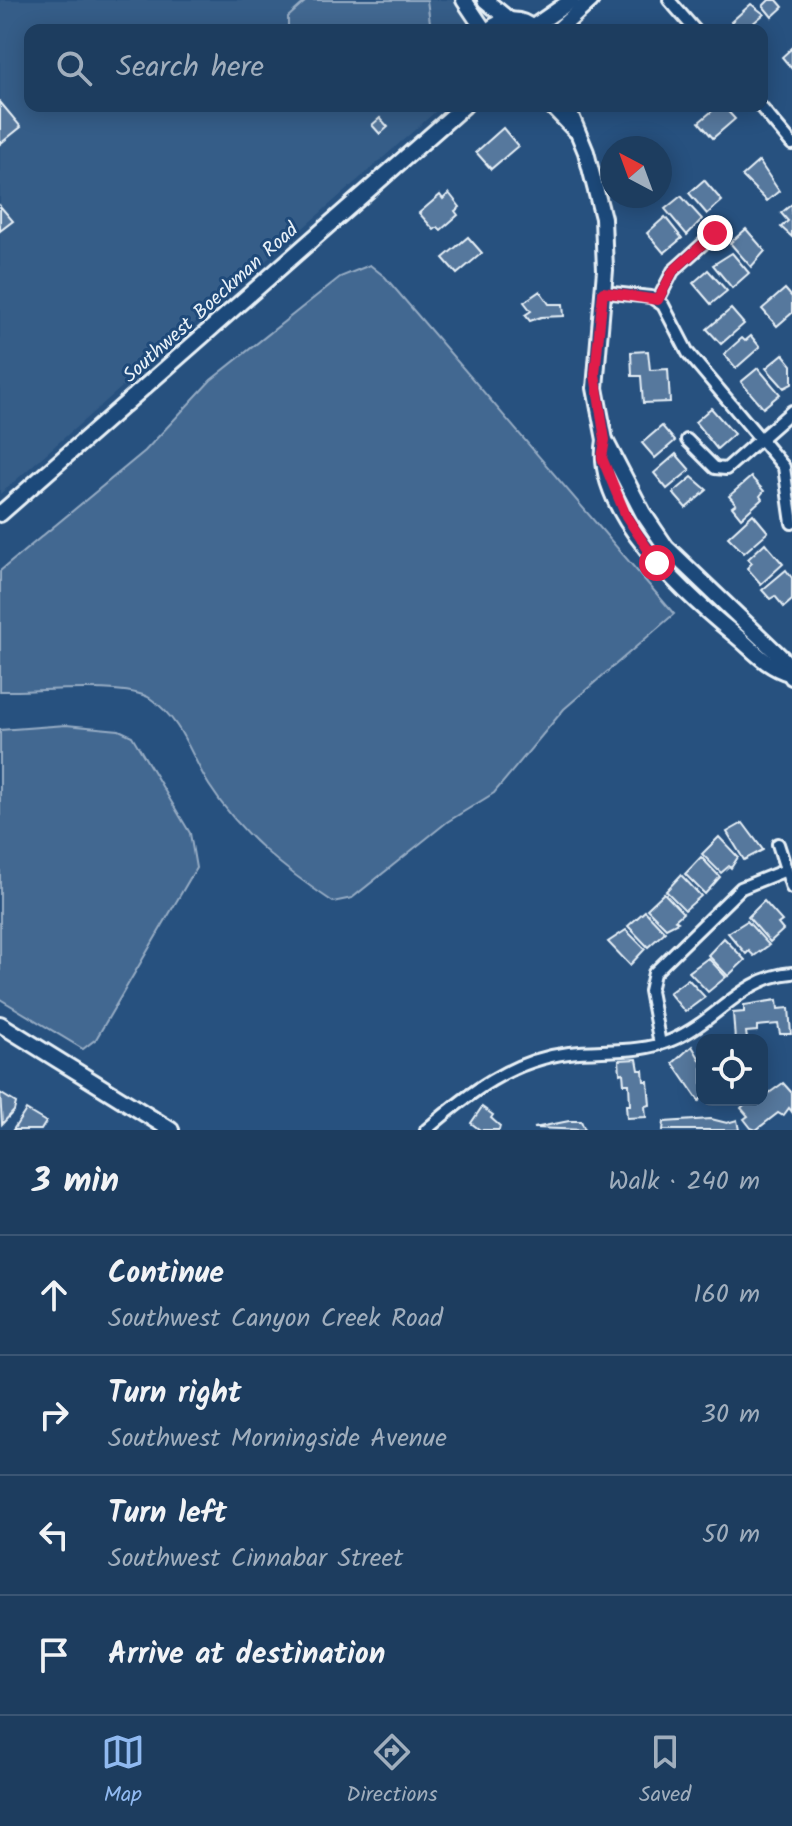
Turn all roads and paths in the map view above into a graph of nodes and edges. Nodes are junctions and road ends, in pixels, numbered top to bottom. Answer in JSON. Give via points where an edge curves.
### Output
{"nodes":[{"id":1,"x":464,"y":0,"type":"edge"},
{"id":2,"x":485,"y":0,"type":"edge"},
{"id":3,"x":572,"y":0,"type":"edge"},
{"id":4,"x":591,"y":0,"type":"edge"},
{"id":5,"x":669,"y":0,"type":"edge"},
{"id":6,"x":508,"y":19,"type":"junction"},
{"id":7,"x":482,"y":24,"type":"edge"},
{"id":8,"x":498,"y":24,"type":"edge"},
{"id":9,"x":522,"y":24,"type":"edge"},
{"id":10,"x":539,"y":24,"type":"edge"},
{"id":11,"x":565,"y":24,"type":"edge"},
{"id":12,"x":690,"y":24,"type":"edge"},
{"id":13,"x":558,"y":112,"type":"edge"},
{"id":14,"x":569,"y":112,"type":"edge"},
{"id":15,"x":765,"y":112,"type":"edge"},
{"id":16,"x":449,"y":113,"type":"edge"},
{"id":17,"x":575,"y":130,"type":"junction"},
{"id":18,"x":792,"y":144,"type":"edge"},
{"id":19,"x":715,"y":233,"type":"dead end"},
{"id":20,"x":603,"y":292,"type":"junction"},
{"id":21,"x":658,"y":300,"type":"junction"},
{"id":22,"x":792,"y":411,"type":"edge"},
{"id":23,"x":761,"y":438,"type":"junction"},
{"id":24,"x":687,"y":440,"type":"dead end"},
{"id":25,"x":0,"y":514,"type":"edge"},
{"id":26,"x":792,"y":523,"type":"edge"},
{"id":27,"x":790,"y":675,"type":"edge"},
{"id":28,"x":778,"y":844,"type":"dead end"},
{"id":29,"x":786,"y":870,"type":"junction"},
{"id":30,"x":792,"y":888,"type":"edge"},
{"id":31,"x":792,"y":973,"type":"edge"},
{"id":32,"x":0,"y":1024,"type":"edge"},
{"id":33,"x":660,"y":1044,"type":"junction"},
{"id":34,"x":171,"y":1130,"type":"edge"},
{"id":35,"x":426,"y":1130,"type":"edge"}],
"edges":[{"from":1,"to":7,"type":"main road"},
{"from":2,"to":6,"type":"main road"},
{"from":3,"to":10,"type":"main road"},
{"from":4,"to":11,"type":"main road"},
{"from":5,"to":12,"type":"street"},
{"from":6,"to":8,"type":"main road"},
{"from":6,"to":9,"type":"main road"},
{"from":13,"to":17,"type":"main road"},
{"from":14,"to":17,"type":"main road"},
{"from":15,"to":18,"type":"street"},
{"from":16,"to":25,"type":"main road","name":"Southwest Boeckman Road"},
{"from":17,"to":20,"type":"main road","via":[[600,203]]},
{"from":19,"to":21,"type":"street","via":[[673,271]]},
{"from":20,"to":21,"type":"street"},
{"from":20,"to":27,"type":"main road","via":[[595,388],[605,440],[666,547],[783,659]]},
{"from":21,"to":23,"type":"street","via":[[688,353]]},
{"from":22,"to":23,"type":"street"},
{"from":23,"to":24,"type":"street","via":[[720,470]]},
{"from":23,"to":26,"type":"street","via":[[787,475]]},
{"from":28,"to":29,"type":"street"},
{"from":29,"to":30,"type":"street"},
{"from":29,"to":33,"type":"street","via":[[741,888],[654,973],[650,991]]},
{"from":31,"to":33,"type":"street","via":[[763,978],[697,1026]]},
{"from":32,"to":34,"type":"main road"},
{"from":33,"to":35,"type":"street","via":[[567,1053],[524,1064],[488,1081]]}]}
